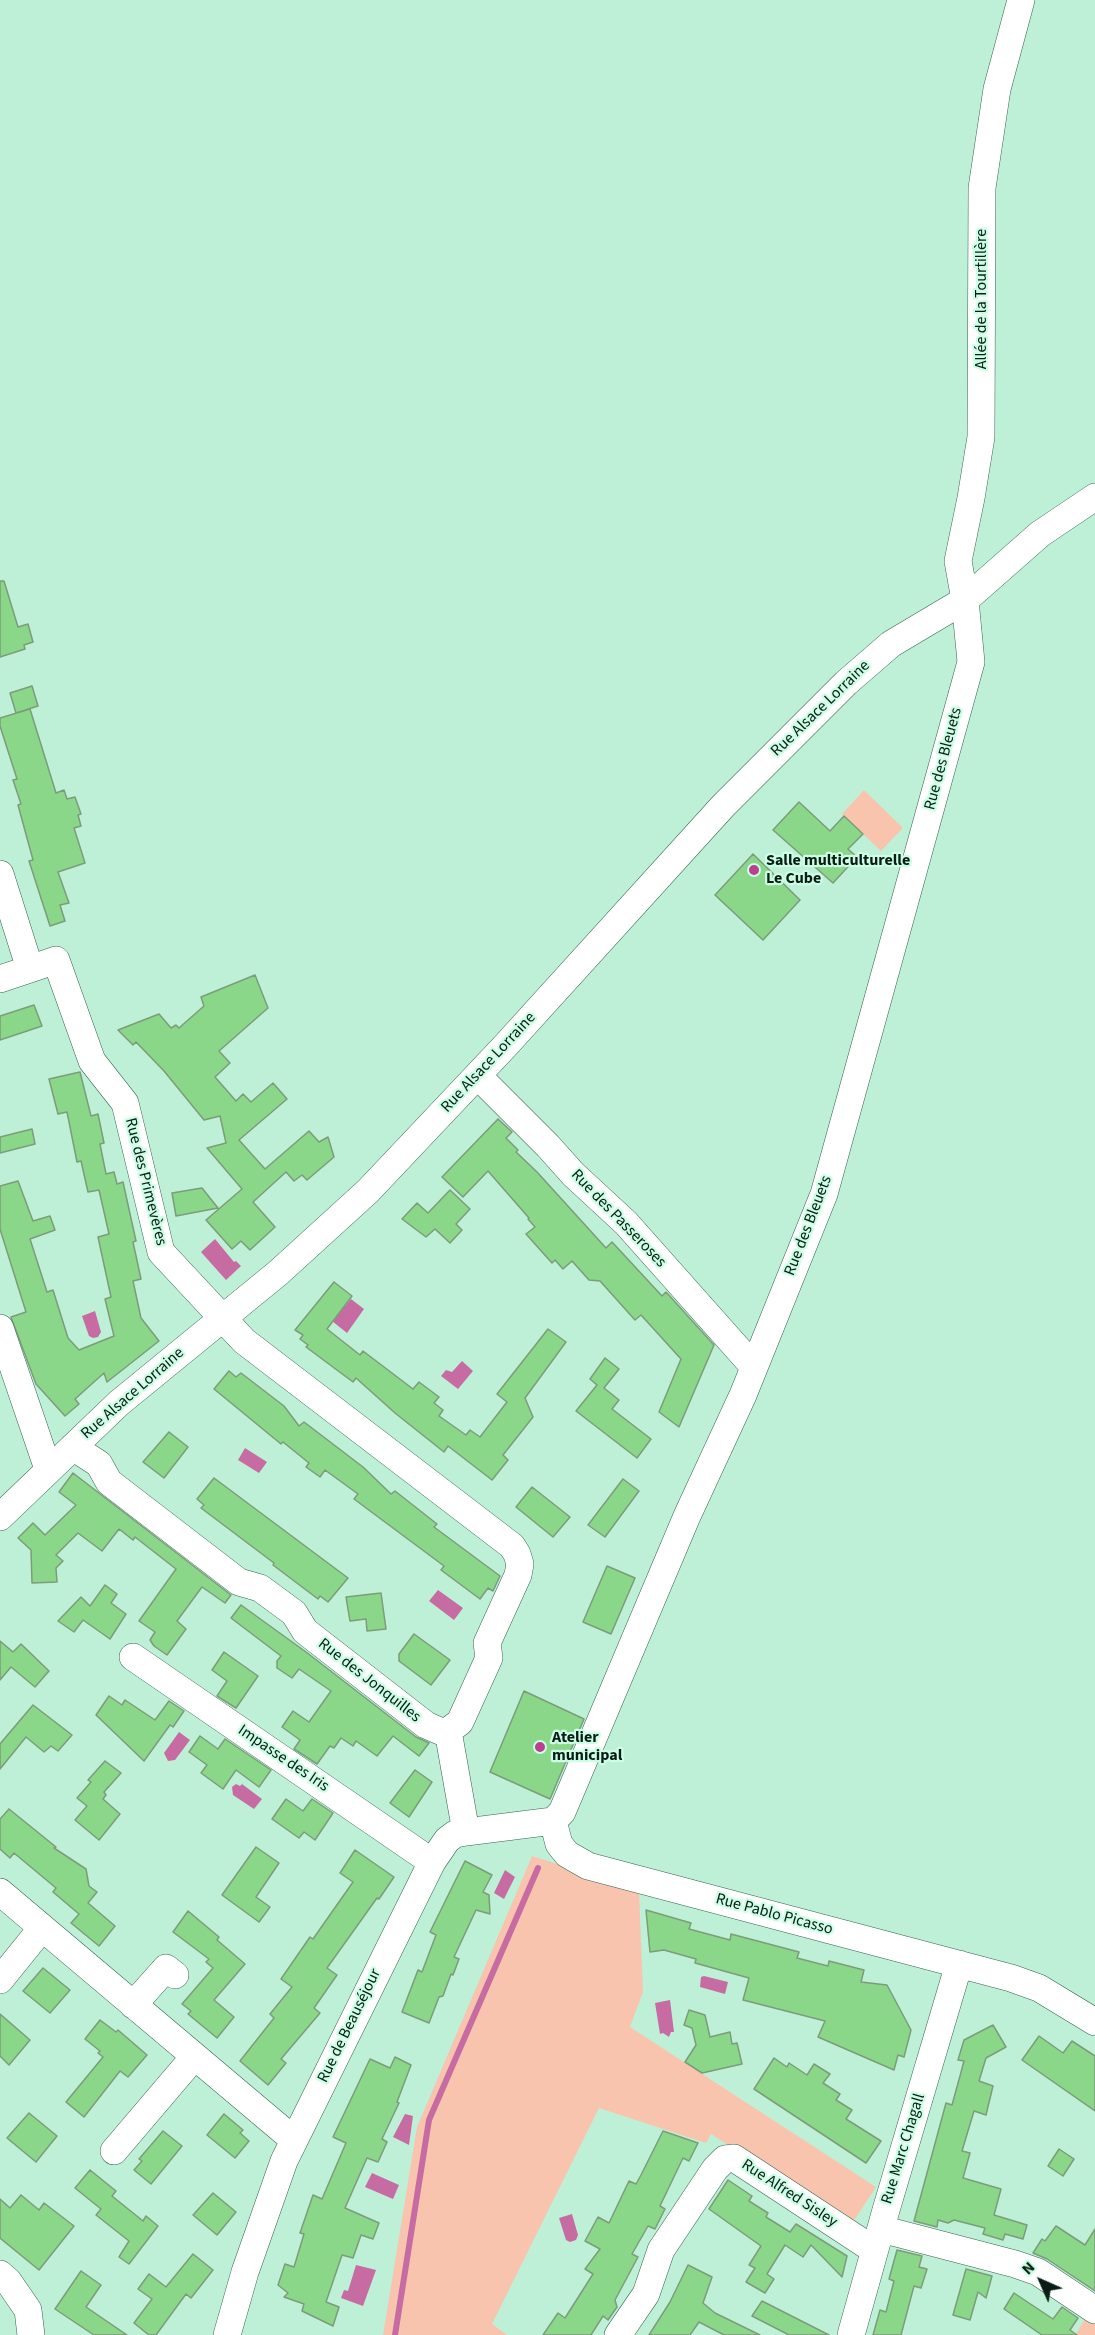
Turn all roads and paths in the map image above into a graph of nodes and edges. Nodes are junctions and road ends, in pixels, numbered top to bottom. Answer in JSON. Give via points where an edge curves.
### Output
{"nodes":[{"id":1,"x":1021,"y":0,"type":"edge"},
{"id":2,"x":1095,"y":497,"type":"edge"},
{"id":3,"x":965,"y":600,"type":"junction"},
{"id":4,"x":0,"y":874,"type":"edge"},
{"id":5,"x":30,"y":969,"type":"junction"},
{"id":6,"x":0,"y":979,"type":"edge"},
{"id":7,"x":478,"y":1076,"type":"junction"},
{"id":8,"x":222,"y":1319,"type":"junction"},
{"id":9,"x":0,"y":1328,"type":"edge"},
{"id":10,"x":754,"y":1367,"type":"junction"},
{"id":11,"x":73,"y":1447,"type":"junction"},
{"id":12,"x":48,"y":1469,"type":"junction"},
{"id":13,"x":0,"y":1517,"type":"edge"},
{"id":14,"x":134,"y":1657,"type":"dead end"},
{"id":15,"x":448,"y":1731,"type":"junction"},
{"id":16,"x":553,"y":1821,"type":"junction"},
{"id":17,"x":466,"y":1832,"type":"junction"},
{"id":18,"x":432,"y":1862,"type":"junction"},
{"id":19,"x":0,"y":1892,"type":"edge"},
{"id":20,"x":42,"y":1929,"type":"junction"},
{"id":21,"x":959,"y":1964,"type":"junction"},
{"id":22,"x":175,"y":1976,"type":"dead end"},
{"id":23,"x":0,"y":1980,"type":"edge"},
{"id":24,"x":134,"y":2005,"type":"junction"},
{"id":25,"x":1095,"y":2022,"type":"edge"},
{"id":26,"x":194,"y":2056,"type":"junction"},
{"id":27,"x":294,"y":2140,"type":"junction"},
{"id":28,"x":114,"y":2151,"type":"dead end"},
{"id":29,"x":878,"y":2240,"type":"junction"},
{"id":30,"x":0,"y":2274,"type":"edge"},
{"id":31,"x":1095,"y":2310,"type":"edge"},
{"id":32,"x":31,"y":2335,"type":"edge"},
{"id":33,"x":227,"y":2335,"type":"edge"},
{"id":34,"x":618,"y":2335,"type":"edge"},
{"id":35,"x":851,"y":2335,"type":"edge"}],
"edges":[{"from":1,"to":3,"type":"street","name":"Allée de la Tourtillère","via":[[997,90],[982,188],[981,437],[958,561]]},
{"from":2,"to":3,"type":"street","name":"Rue Alsace Lorraine","via":[[1040,534]]},
{"from":3,"to":7,"type":"street","name":"Rue Alsace Lorraine","via":[[891,644],[797,731],[668,866]]},
{"from":3,"to":10,"type":"street","name":"Rue des Bleuets","via":[[970,662],[892,947],[824,1194]]},
{"from":4,"to":5,"type":"street"},
{"from":5,"to":6,"type":"street"},
{"from":5,"to":8,"type":"street","name":"Rue des Primevères","via":[[56,960],[92,1061],[125,1103],[161,1252]]},
{"from":7,"to":8,"type":"street","name":"Rue Alsace Lorraine","via":[[360,1199]]},
{"from":7,"to":10,"type":"street","name":"Rue des Passeroses","via":[[626,1223]]},
{"from":8,"to":11,"type":"street","name":"Rue Alsace Lorraine","via":[[119,1403]]},
{"from":8,"to":15,"type":"street","via":[[244,1341],[512,1546],[517,1554],[518,1575],[487,1643],[489,1658],[460,1722]]},
{"from":9,"to":12,"type":"street"},
{"from":10,"to":16,"type":"street","name":"Rue des Bleuets","via":[[562,1812]]},
{"from":11,"to":12,"type":"street","name":"Rue Alsace Lorraine"},
{"from":11,"to":15,"type":"street","name":"Rue des Jonquilles","via":[[99,1464],[109,1482],[239,1582],[260,1588],[294,1613],[305,1631],[426,1725]]},
{"from":12,"to":13,"type":"street","name":"Rue Alsace Lorraine"},
{"from":14,"to":18,"type":"street","name":"Impasse des Iris"},
{"from":15,"to":17,"type":"street"},
{"from":16,"to":17,"type":"street"},
{"from":16,"to":21,"type":"street","name":"Rue Pablo Picasso","via":[[559,1844],[567,1854],[588,1866]]},
{"from":17,"to":18,"type":"street","name":"Rue de Beauséjour","via":[[447,1840]]},
{"from":18,"to":27,"type":"street","name":"Rue de Beauséjour"},
{"from":19,"to":20,"type":"street"},
{"from":20,"to":23,"type":"street"},
{"from":20,"to":24,"type":"street"},
{"from":21,"to":25,"type":"street","name":"Rue Pablo Picasso","via":[[1039,1988]]},
{"from":21,"to":29,"type":"street","name":"Rue Marc Chagall"},
{"from":22,"to":24,"type":"street","via":[[166,1968]]},
{"from":24,"to":26,"type":"street"},
{"from":26,"to":27,"type":"street"},
{"from":26,"to":28,"type":"street"},
{"from":27,"to":33,"type":"street","name":"Rue de Beauséjour","via":[[261,2223]]},
{"from":29,"to":31,"type":"street","name":"Rue Alfred Sisley","via":[[1038,2272]]},
{"from":29,"to":34,"type":"street","name":"Rue Alfred Sisley","via":[[734,2158],[725,2159],[661,2250],[645,2294]]},
{"from":29,"to":35,"type":"street","name":"Rue Marc Chagall"},
{"from":30,"to":32,"type":"street","via":[[27,2310]]}]}
